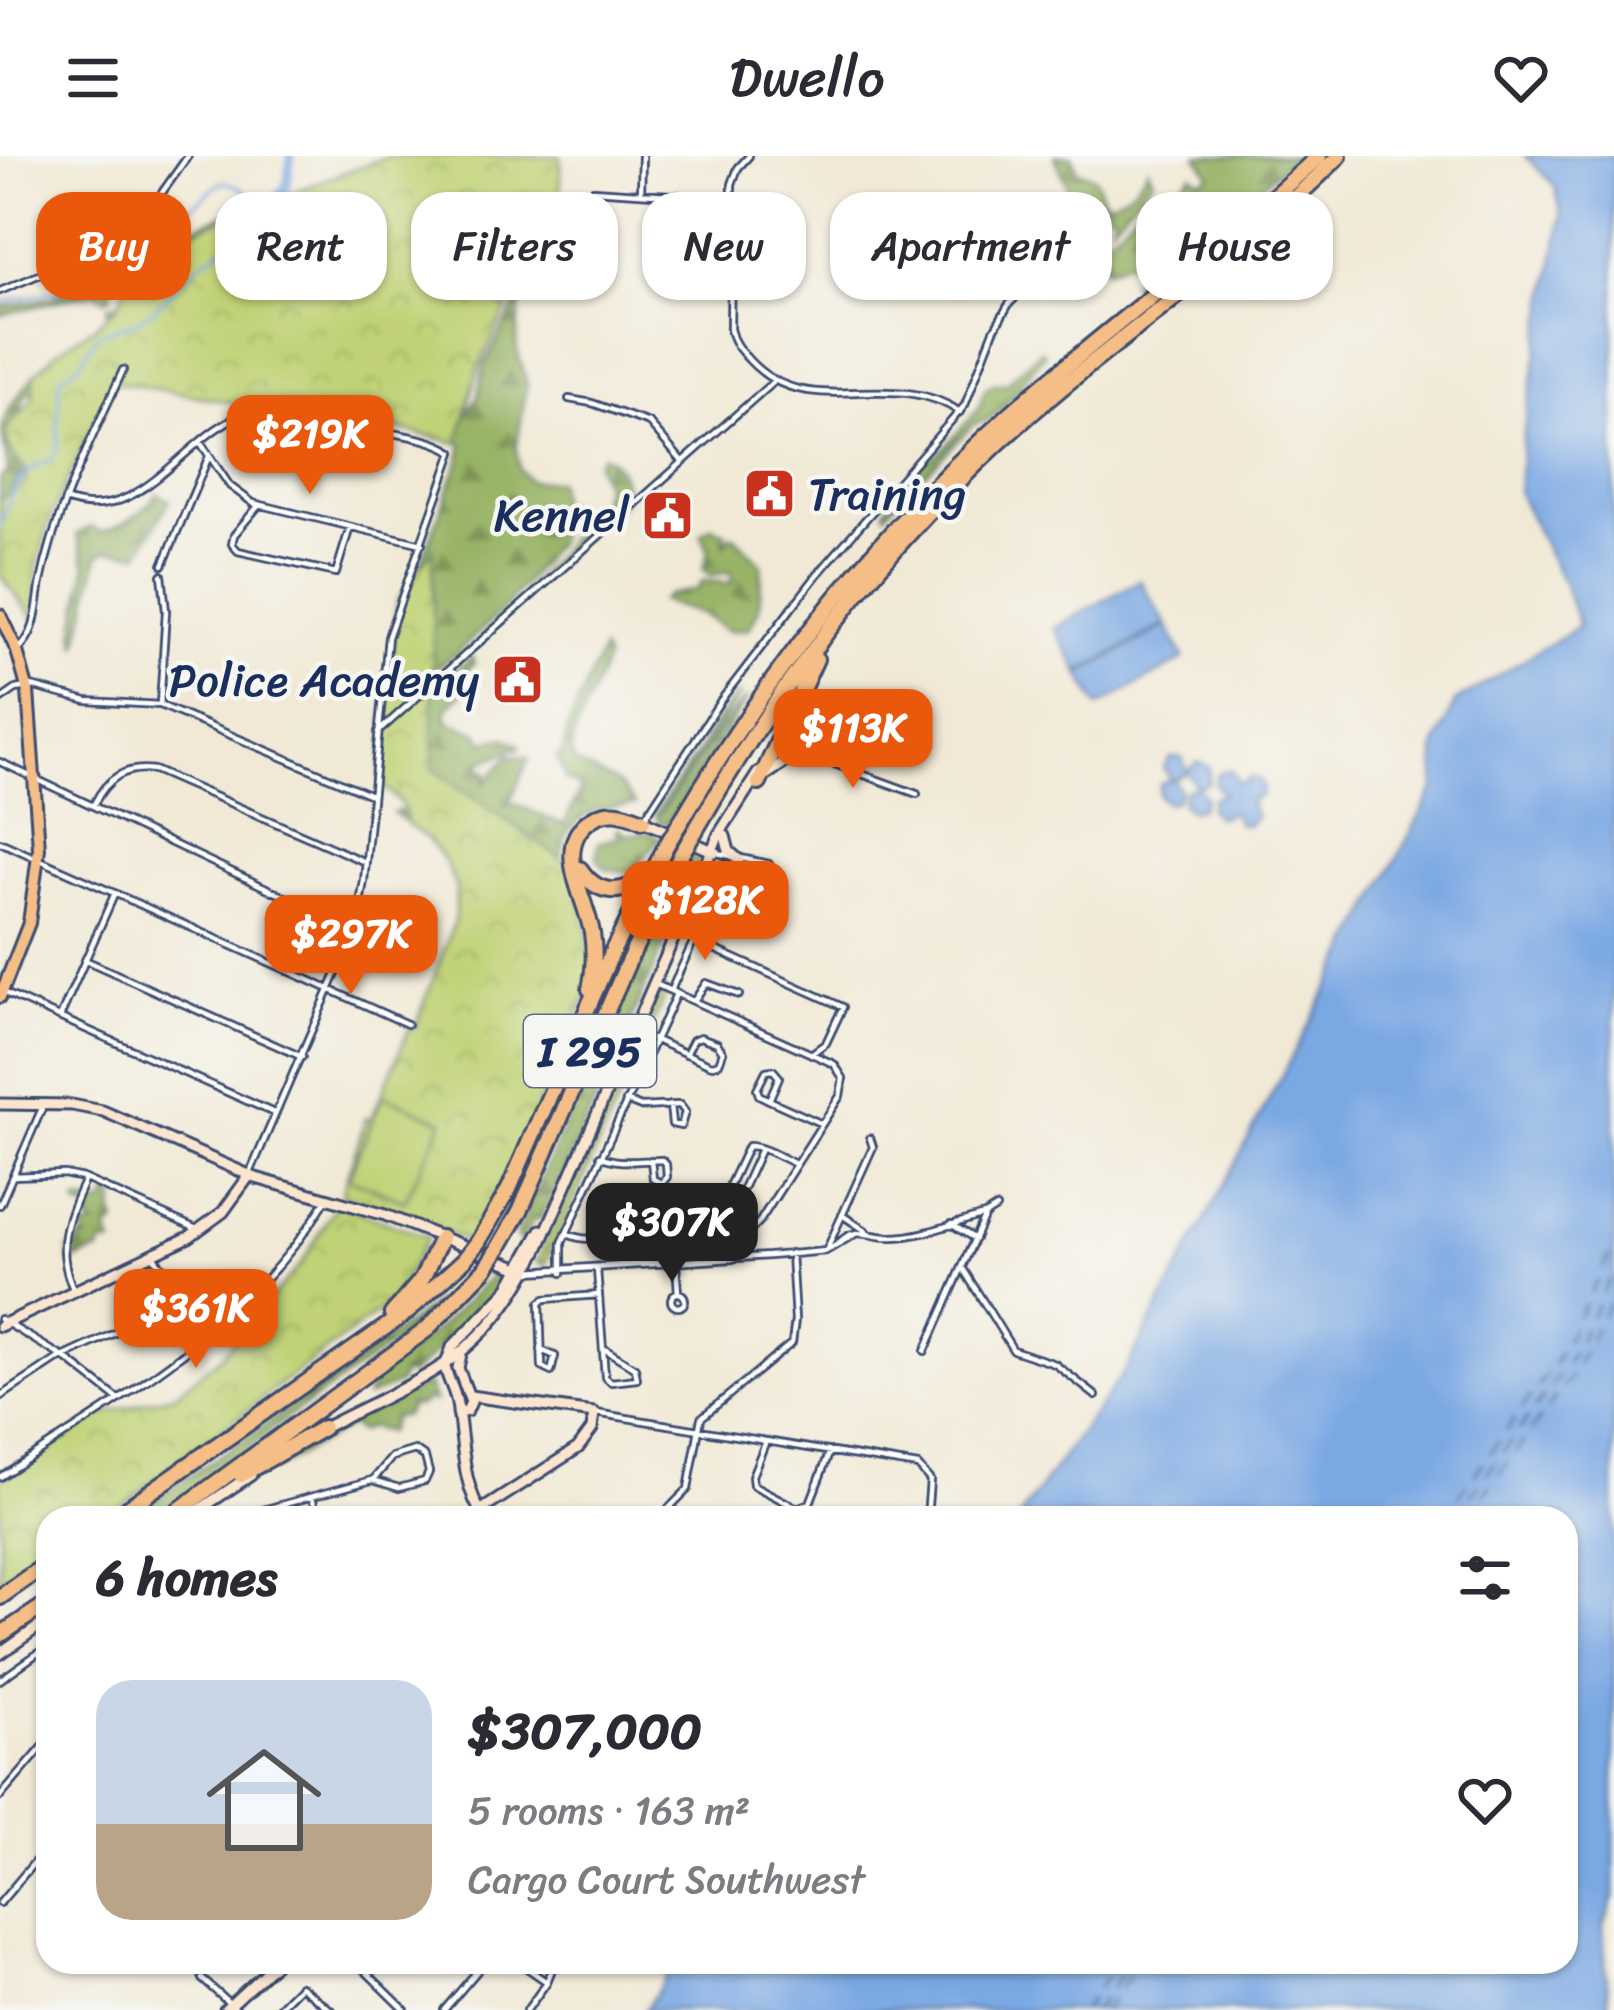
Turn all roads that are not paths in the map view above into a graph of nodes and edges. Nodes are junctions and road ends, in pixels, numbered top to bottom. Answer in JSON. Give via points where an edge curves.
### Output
{"nodes":[{"id":1,"x":188,"y":156,"type":"edge"},
{"id":2,"x":642,"y":156,"type":"edge"},
{"id":3,"x":748,"y":156,"type":"edge"},
{"id":4,"x":1319,"y":156,"type":"edge"},
{"id":5,"x":1339,"y":156,"type":"edge"},
{"id":6,"x":593,"y":190,"type":"dead end"},
{"id":7,"x":732,"y":192,"type":"edge"},
{"id":8,"x":641,"y":193,"type":"joint"},
{"id":9,"x":0,"y":291,"type":"edge"},
{"id":10,"x":732,"y":300,"type":"edge"},
{"id":11,"x":1013,"y":300,"type":"edge"},
{"id":12,"x":123,"y":370,"type":"dead end"},
{"id":13,"x":773,"y":382,"type":"junction"},
{"id":14,"x":569,"y":400,"type":"dead end"},
{"id":15,"x":960,"y":412,"type":"junction"},
{"id":16,"x":201,"y":443,"type":"junction"},
{"id":17,"x":209,"y":456,"type":"junction"},
{"id":18,"x":683,"y":461,"type":"junction"},
{"id":19,"x":217,"y":469,"type":"junction"},
{"id":20,"x":202,"y":478,"type":"junction"},
{"id":21,"x":65,"y":500,"type":"junction"},
{"id":22,"x":259,"y":505,"type":"junction"},
{"id":23,"x":350,"y":526,"type":"junction"},
{"id":24,"x":917,"y":527,"type":"junction"},
{"id":25,"x":422,"y":544,"type":"junction"},
{"id":26,"x":163,"y":566,"type":"dead end"},
{"id":27,"x":162,"y":575,"type":"dead end"},
{"id":28,"x":0,"y":615,"type":"edge"},
{"id":29,"x":17,"y":651,"type":"junction"},
{"id":30,"x":27,"y":686,"type":"junction"},
{"id":31,"x":0,"y":700,"type":"edge"},
{"id":32,"x":160,"y":705,"type":"junction"},
{"id":33,"x":377,"y":733,"type":"junction"},
{"id":34,"x":776,"y":743,"type":"junction"},
{"id":35,"x":802,"y":751,"type":"junction"},
{"id":36,"x":0,"y":762,"type":"edge"},
{"id":37,"x":35,"y":779,"type":"junction"},
{"id":38,"x":759,"y":783,"type":"junction"},
{"id":39,"x":917,"y":794,"type":"dead end"},
{"id":40,"x":371,"y":795,"type":"junction"},
{"id":41,"x":93,"y":806,"type":"junction"},
{"id":42,"x":642,"y":823,"type":"junction"},
{"id":43,"x":724,"y":836,"type":"junction"},
{"id":44,"x":0,"y":842,"type":"edge"},
{"id":45,"x":665,"y":845,"type":"junction"},
{"id":46,"x":713,"y":853,"type":"junction"},
{"id":47,"x":39,"y":859,"type":"junction"},
{"id":48,"x":365,"y":862,"type":"junction"},
{"id":49,"x":737,"y":864,"type":"junction"},
{"id":50,"x":769,"y":864,"type":"dead end"},
{"id":51,"x":705,"y":873,"type":"junction"},
{"id":52,"x":763,"y":880,"type":"dead end"},
{"id":53,"x":115,"y":893,"type":"junction"},
{"id":54,"x":355,"y":930,"type":"junction"},
{"id":55,"x":86,"y":960,"type":"junction"},
{"id":56,"x":655,"y":984,"type":"junction"},
{"id":57,"x":332,"y":989,"type":"junction"},
{"id":58,"x":673,"y":992,"type":"junction"},
{"id":59,"x":1,"y":993,"type":"edge"},
{"id":60,"x":739,"y":995,"type":"dead end"},
{"id":61,"x":694,"y":1001,"type":"junction"},
{"id":62,"x":60,"y":1017,"type":"junction"},
{"id":63,"x":407,"y":1024,"type":"dead end"},
{"id":64,"x":652,"y":1039,"type":"junction"},
{"id":65,"x":686,"y":1054,"type":"junction"},
{"id":66,"x":812,"y":1054,"type":"junction"},
{"id":67,"x":302,"y":1057,"type":"junction"},
{"id":68,"x":551,"y":1093,"type":"junction"},
{"id":69,"x":625,"y":1100,"type":"junction"},
{"id":70,"x":769,"y":1100,"type":"junction"},
{"id":71,"x":0,"y":1104,"type":"edge"},
{"id":72,"x":44,"y":1105,"type":"junction"},
{"id":73,"x":670,"y":1105,"type":"dead end"},
{"id":74,"x":277,"y":1114,"type":"junction"},
{"id":75,"x":822,"y":1124,"type":"junction"},
{"id":76,"x":870,"y":1138,"type":"dead end"},
{"id":77,"x":761,"y":1149,"type":"junction"},
{"id":78,"x":600,"y":1156,"type":"junction"},
{"id":79,"x":651,"y":1160,"type":"dead end"},
{"id":80,"x":796,"y":1164,"type":"junction"},
{"id":81,"x":13,"y":1176,"type":"junction"},
{"id":82,"x":249,"y":1176,"type":"junction"},
{"id":83,"x":85,"y":1179,"type":"junction"},
{"id":84,"x":328,"y":1198,"type":"junction"},
{"id":85,"x":0,"y":1205,"type":"edge"},
{"id":86,"x":997,"y":1208,"type":"dead end"},
{"id":87,"x":842,"y":1215,"type":"junction"},
{"id":88,"x":986,"y":1215,"type":"junction"},
{"id":89,"x":951,"y":1224,"type":"junction"},
{"id":90,"x":200,"y":1231,"type":"junction"},
{"id":91,"x":861,"y":1232,"type":"junction"},
{"id":92,"x":566,"y":1234,"type":"junction"},
{"id":93,"x":441,"y":1238,"type":"junction"},
{"id":94,"x":595,"y":1238,"type":"junction"},
{"id":95,"x":975,"y":1238,"type":"junction"},
{"id":96,"x":826,"y":1251,"type":"junction"},
{"id":97,"x":791,"y":1253,"type":"junction"},
{"id":98,"x":152,"y":1255,"type":"junction"},
{"id":99,"x":739,"y":1258,"type":"junction"},
{"id":100,"x":493,"y":1260,"type":"junction"},
{"id":101,"x":676,"y":1262,"type":"junction"},
{"id":102,"x":962,"y":1267,"type":"junction"},
{"id":103,"x":597,"y":1268,"type":"junction"},
{"id":104,"x":523,"y":1270,"type":"junction"},
{"id":105,"x":562,"y":1270,"type":"junction"},
{"id":106,"x":74,"y":1291,"type":"junction"},
{"id":107,"x":678,"y":1293,"type":"dead end"},
{"id":108,"x":599,"y":1295,"type":"junction"},
{"id":109,"x":501,"y":1298,"type":"junction"},
{"id":110,"x":189,"y":1299,"type":"junction"},
{"id":111,"x":2,"y":1322,"type":"edge"},
{"id":112,"x":215,"y":1330,"type":"junction"},
{"id":113,"x":603,"y":1348,"type":"junction"},
{"id":114,"x":541,"y":1350,"type":"dead end"},
{"id":115,"x":925,"y":1351,"type":"dead end"},
{"id":116,"x":461,"y":1354,"type":"junction"},
{"id":117,"x":63,"y":1357,"type":"junction"},
{"id":118,"x":446,"y":1366,"type":"junction"},
{"id":119,"x":328,"y":1368,"type":"junction"},
{"id":120,"x":426,"y":1378,"type":"junction"},
{"id":121,"x":455,"y":1379,"type":"junction"},
{"id":122,"x":0,"y":1396,"type":"edge"},
{"id":123,"x":470,"y":1396,"type":"junction"},
{"id":124,"x":1096,"y":1396,"type":"dead end"},
{"id":125,"x":118,"y":1399,"type":"junction"},
{"id":126,"x":458,"y":1413,"type":"junction"},
{"id":127,"x":594,"y":1413,"type":"junction"},
{"id":128,"x":323,"y":1428,"type":"junction"},
{"id":129,"x":699,"y":1430,"type":"junction"},
{"id":130,"x":766,"y":1441,"type":"junction"},
{"id":131,"x":830,"y":1451,"type":"junction"},
{"id":132,"x":0,"y":1477,"type":"edge"},
{"id":133,"x":373,"y":1480,"type":"junction"},
{"id":134,"x":312,"y":1497,"type":"junction"},
{"id":135,"x":130,"y":1506,"type":"edge"},
{"id":136,"x":189,"y":1506,"type":"edge"},
{"id":137,"x":192,"y":1506,"type":"edge"},
{"id":138,"x":205,"y":1506,"type":"edge"},
{"id":139,"x":278,"y":1506,"type":"edge"},
{"id":140,"x":315,"y":1506,"type":"edge"},
{"id":141,"x":475,"y":1506,"type":"edge"},
{"id":142,"x":495,"y":1506,"type":"edge"},
{"id":143,"x":671,"y":1506,"type":"edge"},
{"id":144,"x":796,"y":1506,"type":"edge"},
{"id":145,"x":804,"y":1506,"type":"edge"},
{"id":146,"x":927,"y":1506,"type":"edge"},
{"id":147,"x":36,"y":1572,"type":"edge"},
{"id":148,"x":0,"y":1597,"type":"edge"},
{"id":149,"x":36,"y":1612,"type":"edge"},
{"id":150,"x":36,"y":1628,"type":"edge"},
{"id":151,"x":0,"y":1635,"type":"edge"},
{"id":152,"x":0,"y":1654,"type":"edge"},
{"id":153,"x":36,"y":1655,"type":"edge"},
{"id":154,"x":0,"y":1681,"type":"edge"},
{"id":155,"x":36,"y":1755,"type":"edge"},
{"id":156,"x":0,"y":1797,"type":"edge"},
{"id":157,"x":36,"y":1860,"type":"edge"},
{"id":158,"x":0,"y":1903,"type":"edge"},
{"id":159,"x":265,"y":1974,"type":"edge"},
{"id":160,"x":366,"y":1974,"type":"edge"},
{"id":161,"x":475,"y":1974,"type":"edge"},
{"id":162,"x":535,"y":1974,"type":"edge"},
{"id":163,"x":550,"y":1974,"type":"edge"},
{"id":164,"x":202,"y":1979,"type":"dead end"},
{"id":165,"x":547,"y":1982,"type":"junction"},
{"id":166,"x":231,"y":2008,"type":"edge"},
{"id":167,"x":276,"y":2010,"type":"edge"},
{"id":168,"x":332,"y":2010,"type":"edge"},
{"id":169,"x":405,"y":2010,"type":"edge"},
{"id":170,"x":444,"y":2010,"type":"edge"},
{"id":171,"x":527,"y":2010,"type":"edge"}],
"edges":[{"from":1,"to":9,"type":"street","via":[[120,241]]},
{"from":2,"to":8,"type":"street"},
{"from":3,"to":7,"type":"street"},
{"from":4,"to":45,"type":"highway","number":"I 295","bridge":true,"via":[[1030,396],[870,546]]},
{"from":5,"to":24,"type":"highway","number":"I 295","via":[[1250,242],[1039,407]]},
{"from":6,"to":8,"type":"street"},
{"from":10,"to":13,"type":"street","via":[[737,348]]},
{"from":11,"to":15,"type":"street"},
{"from":12,"to":21,"type":"street"},
{"from":13,"to":15,"type":"street","via":[[799,392],[911,393]]},
{"from":13,"to":18,"type":"street"},
{"from":14,"to":18,"type":"street","via":[[649,423]]},
{"from":15,"to":42,"type":"street","via":[[817,575],[721,700]]},
{"from":16,"to":17,"type":"street"},
{"from":16,"to":21,"type":"street","via":[[117,504]]},
{"from":16,"to":25,"type":"street","via":[[246,413],[274,408],[450,448]]},
{"from":17,"to":19,"type":"street"},
{"from":17,"to":20,"type":"street"},
{"from":18,"to":33,"type":"street"},
{"from":19,"to":20,"type":"street"},
{"from":19,"to":22,"type":"street"},
{"from":20,"to":26,"type":"street"},
{"from":21,"to":29,"type":"street","via":[[34,628]]},
{"from":22,"to":23,"type":"street"},
{"from":22,"to":23,"type":"street","via":[[233,536],[238,551],[336,573]]},
{"from":23,"to":25,"type":"street"},
{"from":24,"to":34,"type":"highway","via":[[826,642]]},
{"from":24,"to":100,"type":"highway","number":"I 295","bridge":true,"via":[[797,672],[682,853]]},
{"from":25,"to":33,"type":"street","via":[[390,630]]},
{"from":27,"to":32,"type":"street"},
{"from":28,"to":29,"type":"main road"},
{"from":29,"to":30,"type":"main road"},
{"from":30,"to":31,"type":"street"},
{"from":30,"to":32,"type":"street","via":[[87,701]]},
{"from":30,"to":37,"type":"main road"},
{"from":32,"to":40,"type":"street"},
{"from":33,"to":40,"type":"street"},
{"from":34,"to":35,"type":"street"},
{"from":34,"to":38,"type":"highway"},
{"from":34,"to":46,"type":"street"},
{"from":35,"to":38,"type":"street"},
{"from":35,"to":39,"type":"street"},
{"from":36,"to":37,"type":"street"},
{"from":37,"to":41,"type":"street"},
{"from":37,"to":47,"type":"main road"},
{"from":38,"to":43,"type":"street"},
{"from":40,"to":48,"type":"street"},
{"from":41,"to":48,"type":"street","via":[[116,776],[154,770]]},
{"from":41,"to":54,"type":"street"},
{"from":42,"to":45,"type":"highway","via":[[614,817],[587,829],[578,859],[589,881],[629,888]]},
{"from":42,"to":46,"type":"street"},
{"from":42,"to":68,"type":"highway","via":[[602,814],[574,842],[593,968]]},
{"from":43,"to":46,"type":"street"},
{"from":43,"to":49,"type":"street"},
{"from":44,"to":47,"type":"street"},
{"from":45,"to":68,"type":"highway","number":"I 295"},
{"from":46,"to":49,"type":"street"},
{"from":46,"to":51,"type":"street"},
{"from":47,"to":53,"type":"street"},
{"from":47,"to":59,"type":"main road","via":[[29,923]]},
{"from":48,"to":54,"type":"street"},
{"from":49,"to":50,"type":"street"},
{"from":49,"to":51,"type":"street"},
{"from":49,"to":52,"type":"street"},
{"from":51,"to":56,"type":"street"},
{"from":53,"to":55,"type":"street"},
{"from":53,"to":57,"type":"street"},
{"from":54,"to":57,"type":"street"},
{"from":55,"to":62,"type":"street"},
{"from":55,"to":67,"type":"street"},
{"from":56,"to":58,"type":"street"},
{"from":56,"to":104,"type":"street"},
{"from":57,"to":63,"type":"street"},
{"from":57,"to":67,"type":"street"},
{"from":58,"to":61,"type":"street"},
{"from":58,"to":64,"type":"street"},
{"from":58,"to":66,"type":"street","via":[[694,940],[843,1007]]},
{"from":59,"to":62,"type":"street"},
{"from":60,"to":61,"type":"street","via":[[706,983]]},
{"from":61,"to":66,"type":"street"},
{"from":62,"to":74,"type":"street"},
{"from":64,"to":65,"type":"street"},
{"from":64,"to":69,"type":"street"},
{"from":65,"to":65,"type":"street","via":[[698,1037],[723,1052],[713,1065]]},
{"from":66,"to":75,"type":"street","via":[[836,1066],[844,1081]]},
{"from":67,"to":74,"type":"street"},
{"from":68,"to":119,"type":"highway","number":"I 295","bridge":true,"via":[[506,1197],[464,1260]]},
{"from":69,"to":73,"type":"street"},
{"from":69,"to":78,"type":"street"},
{"from":70,"to":70,"type":"street","via":[[779,1076],[770,1069],[757,1089]]},
{"from":70,"to":75,"type":"street"},
{"from":71,"to":72,"type":"street"},
{"from":72,"to":81,"type":"street"},
{"from":72,"to":82,"type":"street","via":[[104,1111]]},
{"from":74,"to":82,"type":"street"},
{"from":75,"to":80,"type":"street"},
{"from":76,"to":87,"type":"street"},
{"from":77,"to":77,"type":"street","via":[[745,1149],[731,1194],[741,1193]]},
{"from":77,"to":80,"type":"street"},
{"from":78,"to":79,"type":"street"},
{"from":78,"to":92,"type":"street"},
{"from":80,"to":99,"type":"street","via":[[738,1244]]},
{"from":81,"to":83,"type":"street"},
{"from":81,"to":85,"type":"street"},
{"from":82,"to":84,"type":"street"},
{"from":82,"to":90,"type":"street"},
{"from":83,"to":90,"type":"street"},
{"from":83,"to":106,"type":"street","via":[[62,1239]]},
{"from":84,"to":93,"type":"street"},
{"from":84,"to":112,"type":"street","via":[[276,1269]]},
{"from":86,"to":88,"type":"street"},
{"from":87,"to":91,"type":"street"},
{"from":87,"to":96,"type":"street"},
{"from":88,"to":89,"type":"street"},
{"from":88,"to":95,"type":"street"},
{"from":89,"to":91,"type":"street","via":[[893,1238]]},
{"from":89,"to":95,"type":"street"},
{"from":90,"to":98,"type":"street"},
{"from":91,"to":96,"type":"street"},
{"from":92,"to":94,"type":"street"},
{"from":92,"to":105,"type":"street"},
{"from":93,"to":100,"type":"street"},
{"from":93,"to":119,"type":"highway","via":[[406,1300]]},
{"from":94,"to":94,"type":"street","via":[[600,1221],[634,1224],[628,1236]]},
{"from":95,"to":102,"type":"street"},
{"from":96,"to":97,"type":"street"},
{"from":97,"to":99,"type":"street"},
{"from":97,"to":129,"type":"street","via":[[791,1342],[705,1413]]},
{"from":98,"to":106,"type":"street"},
{"from":98,"to":110,"type":"street"},
{"from":99,"to":101,"type":"street"},
{"from":100,"to":104,"type":"street"},
{"from":100,"to":109,"type":"street","via":[[506,1277]]},
{"from":100,"to":136,"type":"highway","number":"I 295","via":[[420,1334]]},
{"from":101,"to":103,"type":"street"},
{"from":101,"to":107,"type":"street"},
{"from":102,"to":115,"type":"street"},
{"from":102,"to":124,"type":"street","via":[[1011,1347],[1054,1364]]},
{"from":103,"to":105,"type":"street"},
{"from":103,"to":108,"type":"street"},
{"from":104,"to":105,"type":"street"},
{"from":104,"to":109,"type":"street"},
{"from":104,"to":116,"type":"street","via":[[499,1316]]},
{"from":106,"to":111,"type":"street"},
{"from":108,"to":113,"type":"street"},
{"from":108,"to":114,"type":"street","via":[[542,1301]]},
{"from":109,"to":118,"type":"street","via":[[450,1349]]},
{"from":110,"to":112,"type":"street"},
{"from":110,"to":117,"type":"street"},
{"from":111,"to":117,"type":"street"},
{"from":112,"to":125,"type":"street"},
{"from":113,"to":113,"type":"street","via":[[635,1368],[637,1379],[608,1381]]},
{"from":116,"to":118,"type":"street"},
{"from":116,"to":121,"type":"street"},
{"from":117,"to":122,"type":"street"},
{"from":117,"to":125,"type":"street"},
{"from":118,"to":120,"type":"street"},
{"from":118,"to":121,"type":"street"},
{"from":119,"to":135,"type":"highway","number":"I 295"},
{"from":120,"to":121,"type":"street"},
{"from":120,"to":128,"type":"street"},
{"from":121,"to":123,"type":"street"},
{"from":121,"to":126,"type":"street"},
{"from":123,"to":126,"type":"street","via":[[470,1408]]},
{"from":123,"to":127,"type":"street"},
{"from":125,"to":132,"type":"street"},
{"from":126,"to":141,"type":"street"},
{"from":127,"to":129,"type":"street"},
{"from":127,"to":142,"type":"street","via":[[578,1448]]},
{"from":128,"to":137,"type":"highway"},
{"from":128,"to":138,"type":"street"},
{"from":129,"to":130,"type":"street"},
{"from":129,"to":143,"type":"street","via":[[688,1489]]},
{"from":130,"to":131,"type":"street"},
{"from":130,"to":144,"type":"street","via":[[752,1484]]},
{"from":131,"to":145,"type":"street"},
{"from":131,"to":146,"type":"street","via":[[924,1469]]},
{"from":133,"to":133,"type":"street","via":[[400,1488],[423,1482],[425,1457],[415,1450],[395,1455]]},
{"from":133,"to":134,"type":"street"},
{"from":134,"to":139,"type":"street"},
{"from":134,"to":140,"type":"street"},
{"from":147,"to":148,"type":"highway"},
{"from":149,"to":151,"type":"highway"},
{"from":150,"to":152,"type":"street"},
{"from":153,"to":154,"type":"street"},
{"from":155,"to":156,"type":"street"},
{"from":157,"to":158,"type":"street"},
{"from":159,"to":166,"type":"street"},
{"from":160,"to":169,"type":"street"},
{"from":161,"to":170,"type":"street"},
{"from":162,"to":165,"type":"street"},
{"from":163,"to":165,"type":"street"},
{"from":164,"to":166,"type":"street"},
{"from":165,"to":171,"type":"street"},
{"from":167,"to":168,"type":"street","via":[[299,1986]]}]}
